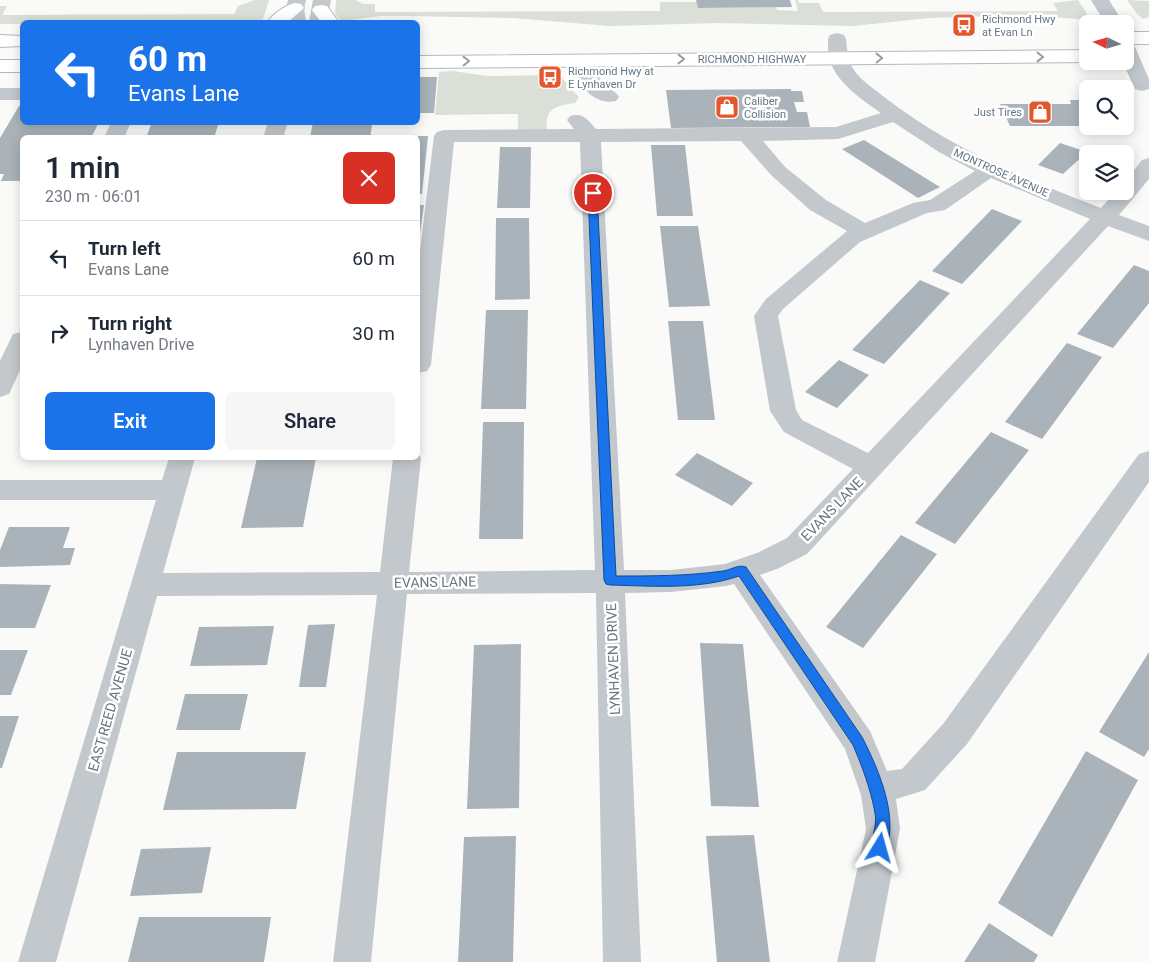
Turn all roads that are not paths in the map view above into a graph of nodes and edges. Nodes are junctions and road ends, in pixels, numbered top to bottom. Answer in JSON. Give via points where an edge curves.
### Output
{"nodes":[{"id":1,"x":1100,"y":0,"type":"edge"},
{"id":2,"x":296,"y":10,"type":"edge"},
{"id":3,"x":1109,"y":15,"type":"edge"},
{"id":4,"x":280,"y":20,"type":"edge"},
{"id":5,"x":1149,"y":38,"type":"edge"},
{"id":6,"x":0,"y":41,"type":"edge"},
{"id":7,"x":20,"y":41,"type":"edge"},
{"id":8,"x":837,"y":44,"type":"junction"},
{"id":9,"x":1134,"y":48,"type":"edge"},
{"id":10,"x":1079,"y":56,"type":"edge"},
{"id":11,"x":590,"y":60,"type":"junction"},
{"id":12,"x":1134,"y":60,"type":"edge"},
{"id":13,"x":420,"y":62,"type":"edge"},
{"id":14,"x":0,"y":66,"type":"edge"},
{"id":15,"x":20,"y":66,"type":"edge"},
{"id":16,"x":1142,"y":85,"type":"dead end"},
{"id":17,"x":0,"y":94,"type":"edge"},
{"id":18,"x":20,"y":94,"type":"edge"},
{"id":19,"x":609,"y":97,"type":"dead end"},
{"id":20,"x":896,"y":116,"type":"junction"},
{"id":21,"x":584,"y":128,"type":"junction"},
{"id":22,"x":747,"y":135,"type":"junction"},
{"id":23,"x":1149,"y":164,"type":"edge"},
{"id":24,"x":990,"y":170,"type":"junction"},
{"id":25,"x":1104,"y":217,"type":"junction"},
{"id":26,"x":864,"y":232,"type":"junction"},
{"id":27,"x":1149,"y":234,"type":"edge"},
{"id":28,"x":20,"y":344,"type":"edge"},
{"id":29,"x":420,"y":347,"type":"edge"},
{"id":30,"x":0,"y":388,"type":"edge"},
{"id":31,"x":181,"y":460,"type":"edge"},
{"id":32,"x":407,"y":460,"type":"edge"},
{"id":33,"x":1149,"y":461,"type":"edge"},
{"id":34,"x":872,"y":467,"type":"junction"},
{"id":35,"x":0,"y":490,"type":"edge"},
{"id":36,"x":173,"y":490,"type":"junction"},
{"id":37,"x":741,"y":570,"type":"junction"},
{"id":38,"x":610,"y":580,"type":"junction"},
{"id":39,"x":392,"y":583,"type":"junction"},
{"id":40,"x":146,"y":585,"type":"junction"},
{"id":41,"x":875,"y":787,"type":"junction"},
{"id":42,"x":37,"y":962,"type":"edge"},
{"id":43,"x":352,"y":962,"type":"edge"},
{"id":44,"x":622,"y":962,"type":"edge"},
{"id":45,"x":856,"y":962,"type":"edge"}],
"edges":[{"from":1,"to":3,"type":"street"},
{"from":2,"to":4,"type":"highway"},
{"from":5,"to":9,"type":"highway"},
{"from":6,"to":7,"type":"highway"},
{"from":8,"to":10,"type":"highway","name":"RICHMOND HIGHWAY","one_way":true},
{"from":11,"to":8,"type":"highway","name":"RICHMOND HIGHWAY","one_way":true},
{"from":8,"to":20,"type":"street","name":"MONTROSE AVENUE","via":[[842,68]]},
{"from":13,"to":11,"type":"highway","name":"RICHMOND HIGHWAY","one_way":true},
{"from":11,"to":19,"type":"street","via":[[588,80],[591,86]]},
{"from":12,"to":16,"type":"street"},
{"from":14,"to":15,"type":"highway"},
{"from":17,"to":18,"type":"street"},
{"from":20,"to":22,"type":"street","via":[[838,132]]},
{"from":20,"to":24,"type":"street","name":"MONTROSE AVENUE"},
{"from":21,"to":22,"type":"street"},
{"from":21,"to":29,"type":"street","via":[[444,136]]},
{"from":21,"to":38,"type":"street","name":"LYNHAVEN DRIVE"},
{"from":22,"to":26,"type":"street","via":[[778,171],[818,205]]},
{"from":23,"to":25,"type":"street","name":"EVANS LANE"},
{"from":24,"to":25,"type":"street","name":"MONTROSE AVENUE"},
{"from":24,"to":26,"type":"street","via":[[937,205],[920,208]]},
{"from":25,"to":27,"type":"street","name":"MONTROSE AVENUE"},
{"from":25,"to":34,"type":"street","name":"EVANS LANE"},
{"from":26,"to":34,"type":"street","via":[[828,256],[774,304],[766,316],[783,411],[793,426]]},
{"from":28,"to":30,"type":"street"},
{"from":31,"to":36,"type":"street","name":"EAST REED AVENUE"},
{"from":32,"to":39,"type":"street"},
{"from":33,"to":41,"type":"street","via":[[955,734],[913,780]]},
{"from":34,"to":37,"type":"street","name":"EVANS LANE","via":[[797,546]]},
{"from":35,"to":36,"type":"street"},
{"from":36,"to":40,"type":"street","name":"EAST REED AVENUE"},
{"from":37,"to":38,"type":"street","name":"EVANS LANE","via":[[726,575],[671,581]]},
{"from":37,"to":41,"type":"street","via":[[858,741]]},
{"from":38,"to":39,"type":"street","name":"EVANS LANE"},
{"from":38,"to":44,"type":"street","name":"LYNHAVEN DRIVE"},
{"from":39,"to":40,"type":"street","name":"EVANS LANE"},
{"from":39,"to":43,"type":"street"},
{"from":40,"to":42,"type":"street","name":"EAST REED AVENUE"},
{"from":41,"to":45,"type":"street","via":[[883,814],[883,829]]}]}
